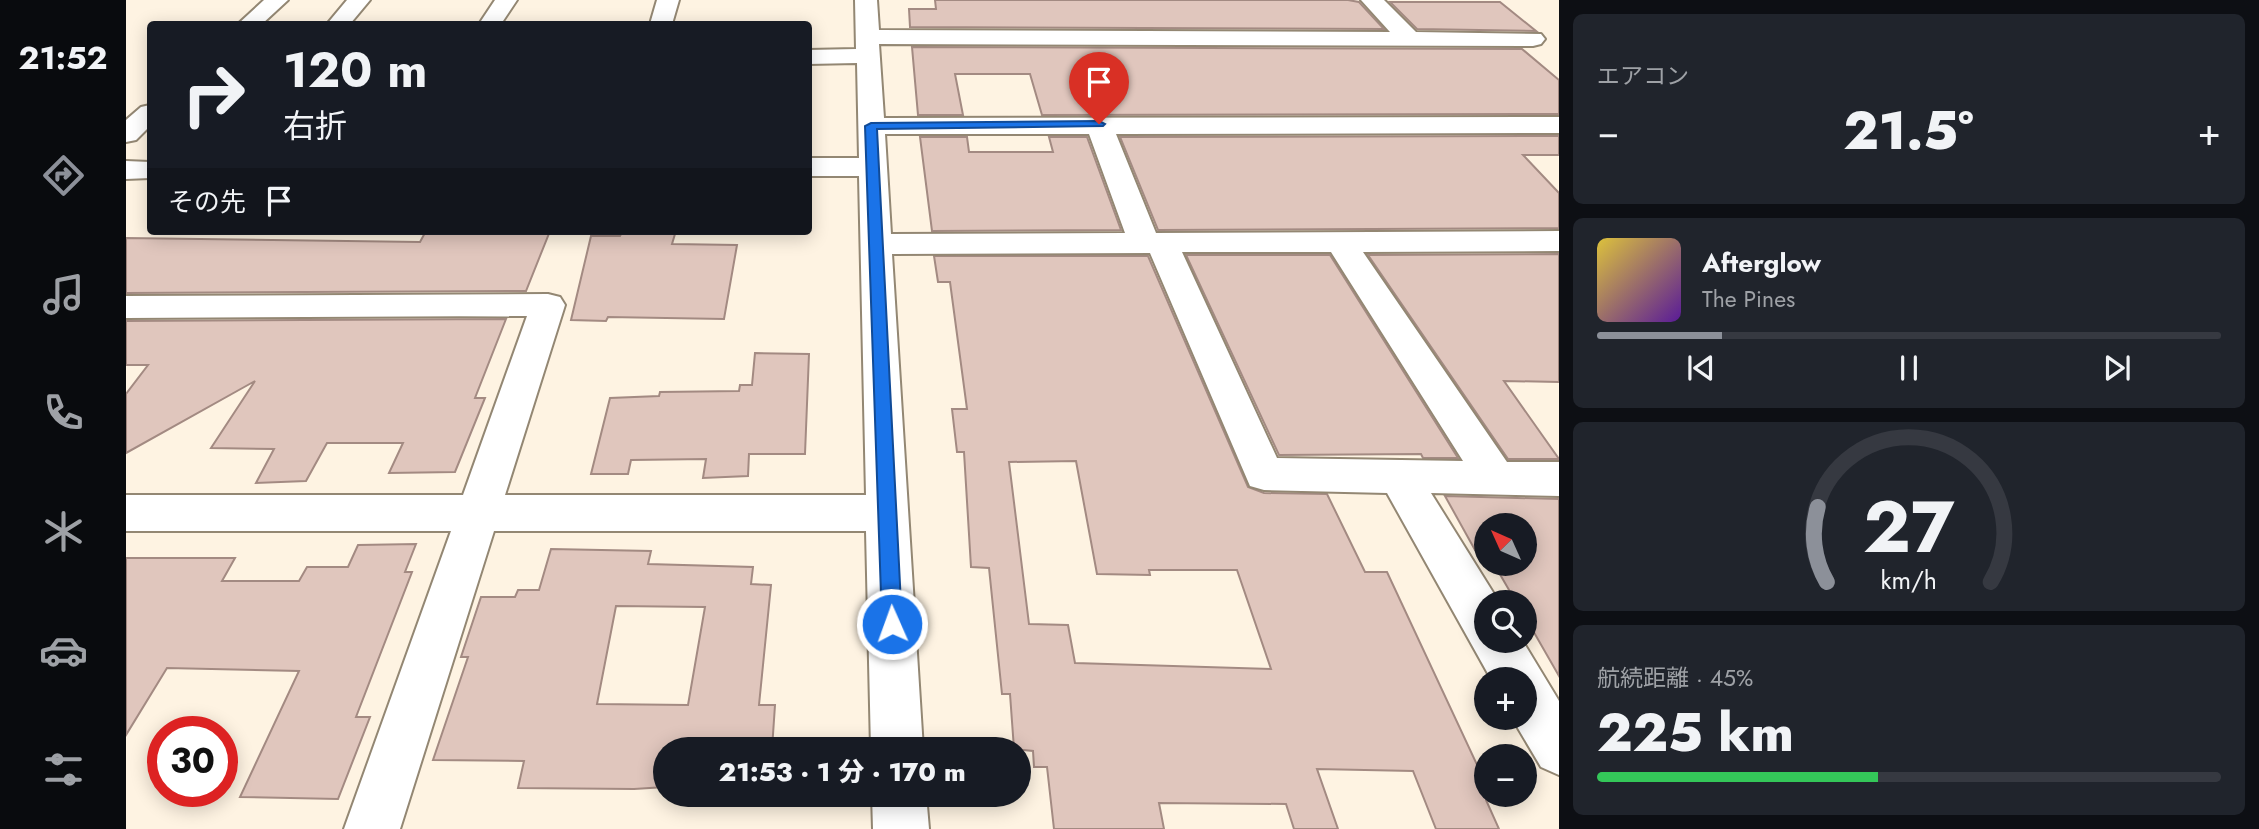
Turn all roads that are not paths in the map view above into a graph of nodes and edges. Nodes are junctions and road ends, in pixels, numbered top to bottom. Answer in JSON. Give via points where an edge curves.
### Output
{"nodes":[{"id":1,"x":276,"y":0,"type":"edge"},
{"id":2,"x":359,"y":0,"type":"edge"},
{"id":3,"x":506,"y":0,"type":"edge"},
{"id":4,"x":668,"y":0,"type":"edge"},
{"id":5,"x":866,"y":0,"type":"edge"},
{"id":6,"x":1372,"y":0,"type":"edge"},
{"id":7,"x":252,"y":21,"type":"edge"},
{"id":8,"x":341,"y":21,"type":"edge"},
{"id":9,"x":492,"y":21,"type":"edge"},
{"id":10,"x":662,"y":21,"type":"edge"},
{"id":11,"x":1409,"y":38,"type":"junction"},
{"id":12,"x":1534,"y":39,"type":"dead end"},
{"id":13,"x":868,"y":47,"type":"junction"},
{"id":14,"x":812,"y":56,"type":"edge"},
{"id":15,"x":147,"y":115,"type":"edge"},
{"id":16,"x":1099,"y":124,"type":"junction"},
{"id":17,"x":1559,"y":125,"type":"edge"},
{"id":18,"x":871,"y":126,"type":"junction"},
{"id":19,"x":127,"y":132,"type":"edge"},
{"id":20,"x":812,"y":167,"type":"edge"},
{"id":21,"x":873,"y":167,"type":"junction"},
{"id":22,"x":126,"y":170,"type":"edge"},
{"id":23,"x":147,"y":170,"type":"edge"},
{"id":24,"x":1559,"y":241,"type":"edge"},
{"id":25,"x":1341,"y":242,"type":"junction"},
{"id":26,"x":1153,"y":243,"type":"junction"},
{"id":27,"x":876,"y":244,"type":"junction"},
{"id":28,"x":126,"y":307,"type":"edge"},
{"id":29,"x":1399,"y":477,"type":"junction"},
{"id":30,"x":1496,"y":479,"type":"junction"},
{"id":31,"x":1559,"y":479,"type":"edge"},
{"id":32,"x":126,"y":513,"type":"edge"},
{"id":33,"x":478,"y":513,"type":"junction"},
{"id":34,"x":887,"y":513,"type":"junction"},
{"id":35,"x":1474,"y":604,"type":"edge"},
{"id":36,"x":1537,"y":712,"type":"edge"},
{"id":37,"x":896,"y":737,"type":"edge"},
{"id":38,"x":1559,"y":749,"type":"edge"},
{"id":39,"x":900,"y":807,"type":"edge"},
{"id":40,"x":372,"y":829,"type":"edge"},
{"id":41,"x":901,"y":829,"type":"edge"}],
"edges":[{"from":1,"to":7,"type":"street"},
{"from":2,"to":8,"type":"street"},
{"from":3,"to":9,"type":"street"},
{"from":4,"to":10,"type":"street"},
{"from":5,"to":13,"type":"street"},
{"from":6,"to":11,"type":"street"},
{"from":11,"to":12,"type":"street"},
{"from":11,"to":13,"type":"street"},
{"from":13,"to":14,"type":"street"},
{"from":13,"to":18,"type":"street"},
{"from":15,"to":19,"type":"street"},
{"from":16,"to":17,"type":"street"},
{"from":16,"to":18,"type":"street"},
{"from":16,"to":26,"type":"street"},
{"from":18,"to":21,"type":"street"},
{"from":20,"to":21,"type":"street"},
{"from":21,"to":27,"type":"street"},
{"from":22,"to":23,"type":"street"},
{"from":24,"to":25,"type":"street"},
{"from":25,"to":26,"type":"street"},
{"from":25,"to":30,"type":"street"},
{"from":26,"to":27,"type":"street"},
{"from":26,"to":29,"type":"street","via":[[1264,474]]},
{"from":27,"to":34,"type":"street"},
{"from":28,"to":33,"type":"street","via":[[548,305]]},
{"from":29,"to":30,"type":"street"},
{"from":29,"to":35,"type":"street"},
{"from":30,"to":31,"type":"street"},
{"from":32,"to":33,"type":"street"},
{"from":33,"to":34,"type":"street"},
{"from":33,"to":40,"type":"street"},
{"from":34,"to":37,"type":"street"},
{"from":36,"to":38,"type":"street"},
{"from":39,"to":41,"type":"street"}]}
